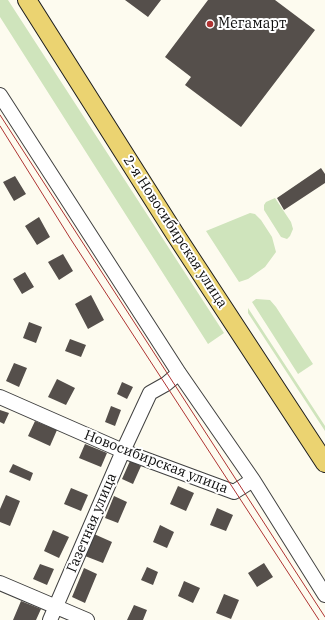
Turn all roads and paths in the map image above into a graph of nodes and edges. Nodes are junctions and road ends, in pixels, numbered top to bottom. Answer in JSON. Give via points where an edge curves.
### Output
{"nodes":[{"id":1,"x":27,"y":0,"type":"edge"},
{"id":2,"x":0,"y":95,"type":"edge"},
{"id":3,"x":179,"y":373,"type":"junction"},
{"id":4,"x":0,"y":398,"type":"edge"},
{"id":5,"x":123,"y":451,"type":"junction"},
{"id":6,"x":325,"y":463,"type":"edge"},
{"id":7,"x":253,"y":480,"type":"junction"},
{"id":8,"x":0,"y":583,"type":"edge"},
{"id":9,"x":325,"y":595,"type":"edge"},
{"id":10,"x":53,"y":614,"type":"edge"},
{"id":11,"x":86,"y":620,"type":"edge"}],
"edges":[{"from":1,"to":6,"type":"main road","name":"2-я Новосибирская улица"},
{"from":2,"to":3,"type":"street"},
{"from":3,"to":5,"type":"street","name":"Газетная улица","via":[[150,393]]},
{"from":3,"to":7,"type":"street"},
{"from":4,"to":5,"type":"street","name":"Новосибирская улица"},
{"from":5,"to":7,"type":"street","name":"Новосибирская улица","via":[[234,492]]},
{"from":5,"to":10,"type":"street","name":"Газетная улица"},
{"from":7,"to":9,"type":"street"},
{"from":8,"to":10,"type":"street"},
{"from":10,"to":11,"type":"street"}]}
